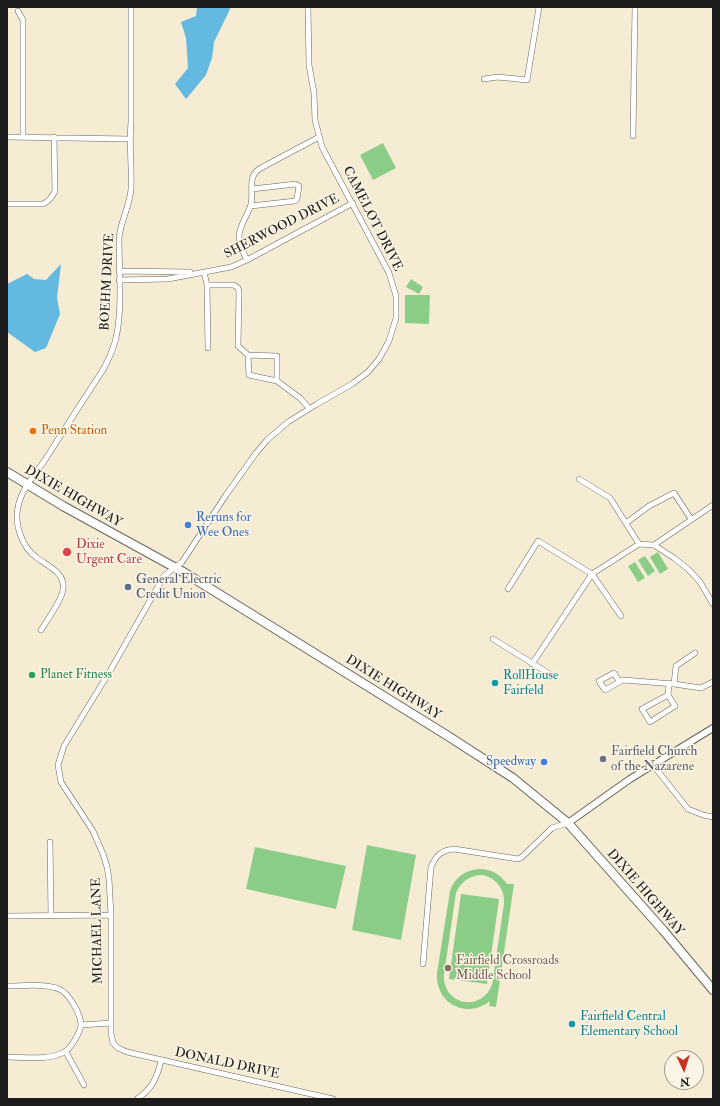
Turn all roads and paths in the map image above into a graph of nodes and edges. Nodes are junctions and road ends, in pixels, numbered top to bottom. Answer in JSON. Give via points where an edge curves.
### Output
{"nodes":[{"id":1,"x":131,"y":7,"type":"edge"},
{"id":2,"x":308,"y":7,"type":"edge"},
{"id":3,"x":539,"y":7,"type":"edge"},
{"id":4,"x":635,"y":7,"type":"edge"},
{"id":5,"x":18,"y":11,"type":"dead end"},
{"id":6,"x":484,"y":79,"type":"dead end"},
{"id":7,"x":633,"y":136,"type":"dead end"},
{"id":8,"x":7,"y":137,"type":"edge"},
{"id":9,"x":23,"y":137,"type":"junction"},
{"id":10,"x":54,"y":137,"type":"junction"},
{"id":11,"x":319,"y":137,"type":"junction"},
{"id":12,"x":129,"y":139,"type":"junction"},
{"id":13,"x":252,"y":189,"type":"junction"},
{"id":14,"x":353,"y":203,"type":"junction"},
{"id":15,"x":7,"y":204,"type":"edge"},
{"id":16,"x":251,"y":206,"type":"junction"},
{"id":17,"x":247,"y":260,"type":"junction"},
{"id":18,"x":119,"y":271,"type":"junction"},
{"id":19,"x":204,"y":272,"type":"junction"},
{"id":20,"x":198,"y":273,"type":"junction"},
{"id":21,"x":119,"y":280,"type":"junction"},
{"id":22,"x":207,"y":284,"type":"junction"},
{"id":23,"x":208,"y":348,"type":"dead end"},
{"id":24,"x":248,"y":355,"type":"junction"},
{"id":25,"x":277,"y":381,"type":"junction"},
{"id":26,"x":309,"y":408,"type":"junction"},
{"id":27,"x":7,"y":472,"type":"edge"},
{"id":28,"x":579,"y":479,"type":"dead end"},
{"id":29,"x":28,"y":485,"type":"junction"},
{"id":30,"x":713,"y":505,"type":"edge"},
{"id":31,"x":691,"y":519,"type":"junction"},
{"id":32,"x":626,"y":523,"type":"junction"},
{"id":33,"x":639,"y":544,"type":"junction"},
{"id":34,"x":654,"y":545,"type":"junction"},
{"id":35,"x":173,"y":568,"type":"junction"},
{"id":36,"x":592,"y":574,"type":"junction"},
{"id":37,"x":508,"y":589,"type":"dead end"},
{"id":38,"x":713,"y":604,"type":"edge"},
{"id":39,"x":621,"y":616,"type":"dead end"},
{"id":40,"x":41,"y":630,"type":"dead end"},
{"id":41,"x":493,"y":639,"type":"dead end"},
{"id":42,"x":696,"y":653,"type":"dead end"},
{"id":43,"x":532,"y":664,"type":"junction"},
{"id":44,"x":553,"y":676,"type":"dead end"},
{"id":45,"x":619,"y":681,"type":"dead end"},
{"id":46,"x":713,"y":682,"type":"edge"},
{"id":47,"x":672,"y":684,"type":"junction"},
{"id":48,"x":668,"y":695,"type":"junction"},
{"id":49,"x":713,"y":728,"type":"edge"},
{"id":50,"x":653,"y":765,"type":"junction"},
{"id":51,"x":713,"y":817,"type":"edge"},
{"id":52,"x":568,"y":823,"type":"junction"},
{"id":53,"x":50,"y":842,"type":"dead end"},
{"id":54,"x":111,"y":915,"type":"junction"},
{"id":55,"x":7,"y":916,"type":"edge"},
{"id":56,"x":51,"y":916,"type":"junction"},
{"id":57,"x":423,"y":964,"type":"dead end"},
{"id":58,"x":7,"y":986,"type":"edge"},
{"id":59,"x":713,"y":990,"type":"edge"},
{"id":60,"x":111,"y":1023,"type":"junction"},
{"id":61,"x":81,"y":1025,"type":"junction"},
{"id":62,"x":118,"y":1048,"type":"joint"},
{"id":63,"x":66,"y":1052,"type":"junction"},
{"id":64,"x":7,"y":1057,"type":"edge"},
{"id":65,"x":161,"y":1061,"type":"junction"},
{"id":66,"x":84,"y":1085,"type":"dead end"},
{"id":67,"x":137,"y":1099,"type":"edge"},
{"id":68,"x":333,"y":1099,"type":"edge"}],
"edges":[{"from":1,"to":12,"type":"street","name":"BOEHM DRIVE"},
{"from":2,"to":11,"type":"street","name":"CAMELOT DRIVE","via":[[309,66]]},
{"from":3,"to":6,"type":"street","via":[[528,80],[498,77]]},
{"from":4,"to":7,"type":"street"},
{"from":5,"to":9,"type":"street","via":[[23,20]]},
{"from":8,"to":9,"type":"street"},
{"from":9,"to":10,"type":"street"},
{"from":10,"to":12,"type":"street"},
{"from":10,"to":15,"type":"street","via":[[55,191],[52,197],[42,204]]},
{"from":11,"to":13,"type":"street","via":[[256,171],[252,178]]},
{"from":11,"to":14,"type":"street","name":"CAMELOT DRIVE"},
{"from":12,"to":18,"type":"street","name":"BOEHM DRIVE","via":[[131,190],[120,237]]},
{"from":13,"to":16,"type":"street"},
{"from":13,"to":16,"type":"street","via":[[296,184],[300,186],[295,201]]},
{"from":14,"to":17,"type":"street","name":"SHERWOOD DRIVE"},
{"from":14,"to":26,"type":"street","name":"CAMELOT DRIVE","via":[[386,265],[393,284],[396,318],[385,350],[368,372]]},
{"from":16,"to":17,"type":"street","via":[[242,222],[239,236]]},
{"from":17,"to":19,"type":"street","name":"SHERWOOD DRIVE","via":[[231,267]]},
{"from":18,"to":20,"type":"street","name":"SHERWOOD DRIVE"},
{"from":18,"to":21,"type":"street","name":"BOEHM DRIVE"},
{"from":19,"to":20,"type":"street","name":"SHERWOOD DRIVE"},
{"from":19,"to":22,"type":"street"},
{"from":20,"to":21,"type":"street","name":"SHERWOOD DRIVE","via":[[168,280]]},
{"from":21,"to":29,"type":"street","name":"BOEHM DRIVE","via":[[118,327],[111,354]]},
{"from":22,"to":23,"type":"street"},
{"from":22,"to":24,"type":"street","via":[[234,285],[238,288],[238,346]]},
{"from":24,"to":25,"type":"street","via":[[249,375]]},
{"from":24,"to":25,"type":"street","via":[[277,356]]},
{"from":25,"to":26,"type":"street"},
{"from":26,"to":35,"type":"street","name":"CAMELOT DRIVE","via":[[264,443],[182,562]]},
{"from":27,"to":29,"type":"main road","name":"DIXIE HIGHWAY"},
{"from":28,"to":32,"type":"street","via":[[610,498]]},
{"from":29,"to":35,"type":"main road","name":"DIXIE HIGHWAY"},
{"from":29,"to":40,"type":"street","name":"BOEHM DRIVE","via":[[18,508],[19,531],[30,552],[57,571],[64,589]]},
{"from":30,"to":31,"type":"street"},
{"from":31,"to":32,"type":"street","via":[[674,493],[649,506]]},
{"from":31,"to":34,"type":"street"},
{"from":32,"to":33,"type":"street"},
{"from":33,"to":34,"type":"street"},
{"from":33,"to":36,"type":"street"},
{"from":34,"to":38,"type":"street","via":[[688,569],[700,582]]},
{"from":35,"to":52,"type":"main road","name":"DIXIE HIGHWAY","via":[[194,578],[497,768]]},
{"from":35,"to":54,"type":"street","name":"MICHAEL LANE","via":[[164,576],[110,672],[64,746],[58,765],[61,782],[104,854],[109,879]]},
{"from":36,"to":37,"type":"street","via":[[538,541]]},
{"from":36,"to":39,"type":"street"},
{"from":36,"to":43,"type":"street"},
{"from":41,"to":43,"type":"street"},
{"from":42,"to":47,"type":"street","via":[[676,666]]},
{"from":43,"to":44,"type":"street"},
{"from":45,"to":47,"type":"street"},
{"from":46,"to":47,"type":"street","via":[[702,688]]},
{"from":47,"to":48,"type":"street"},
{"from":48,"to":48,"type":"street","via":[[675,706],[650,722],[642,708]]},
{"from":49,"to":50,"type":"street"},
{"from":50,"to":51,"type":"street","via":[[688,809]]},
{"from":50,"to":52,"type":"street"},
{"from":52,"to":57,"type":"street","via":[[552,828],[518,859],[454,849],[439,853],[431,866]]},
{"from":52,"to":59,"type":"main road","name":"DIXIE HIGHWAY"},
{"from":53,"to":56,"type":"street"},
{"from":54,"to":56,"type":"street"},
{"from":54,"to":60,"type":"street","name":"MICHAEL LANE"},
{"from":55,"to":56,"type":"street"},
{"from":58,"to":61,"type":"street","via":[[48,986],[60,989],[69,997]]},
{"from":60,"to":61,"type":"street"},
{"from":60,"to":62,"type":"street","name":"MICHAEL LANE","via":[[113,1043]]},
{"from":61,"to":63,"type":"street","via":[[74,1042]]},
{"from":62,"to":65,"type":"street","name":"DONALD DRIVE"},
{"from":63,"to":64,"type":"street","via":[[50,1057]]},
{"from":63,"to":66,"type":"street"},
{"from":65,"to":67,"type":"street","via":[[152,1087]]},
{"from":65,"to":68,"type":"street","name":"DONALD DRIVE"}]}
